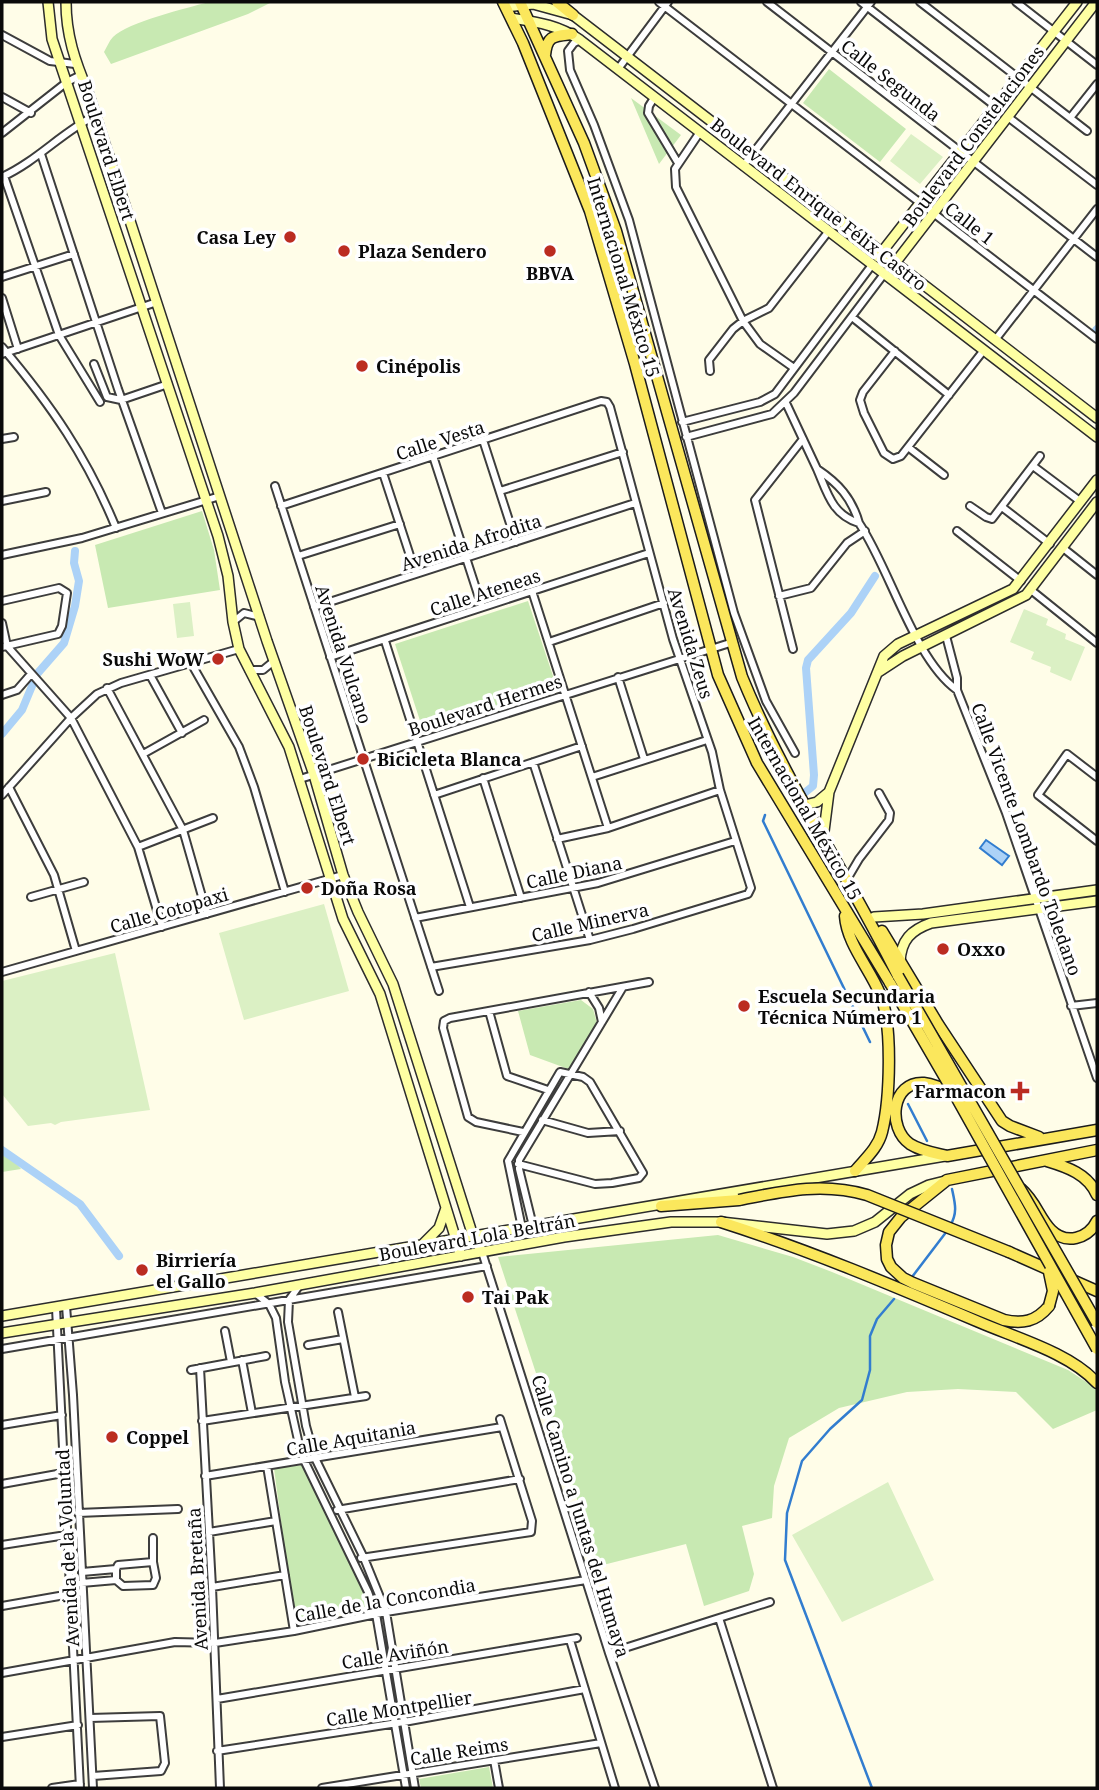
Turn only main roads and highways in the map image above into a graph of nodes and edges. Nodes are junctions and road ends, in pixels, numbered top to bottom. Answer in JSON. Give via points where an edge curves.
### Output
{"nodes":[{"id":1,"x":557,"y":2,"type":"edge"},
{"id":2,"x":522,"y":4,"type":"edge"},
{"id":3,"x":505,"y":5,"type":"edge"},
{"id":4,"x":573,"y":15,"type":"road end"},
{"id":5,"x":576,"y":37,"type":"road end"},
{"id":6,"x":545,"y":55,"type":"junction"},
{"id":7,"x":861,"y":905,"type":"junction"},
{"id":8,"x":846,"y":912,"type":"junction"},
{"id":9,"x":894,"y":980,"type":"junction"},
{"id":10,"x":955,"y":1095,"type":"junction"},
{"id":11,"x":1097,"y":1130,"type":"edge"},
{"id":12,"x":1046,"y":1138,"type":"junction"},
{"id":13,"x":1097,"y":1150,"type":"edge"},
{"id":14,"x":1043,"y":1160,"type":"junction"},
{"id":15,"x":855,"y":1171,"type":"road end"},
{"id":16,"x":1021,"y":1189,"type":"junction"},
{"id":17,"x":1097,"y":1195,"type":"edge"},
{"id":18,"x":661,"y":1206,"type":"road end"},
{"id":19,"x":1097,"y":1221,"type":"edge"},
{"id":20,"x":721,"y":1222,"type":"road end"},
{"id":21,"x":1039,"y":1246,"type":"junction"},
{"id":22,"x":1097,"y":1291,"type":"edge"},
{"id":23,"x":1097,"y":1323,"type":"edge"},
{"id":24,"x":1097,"y":1349,"type":"edge"},
{"id":25,"x":1097,"y":1382,"type":"edge"}],
"edges":[{"from":1,"to":4,"type":"main road"},
{"from":2,"to":6,"type":"main road","name":"Internacional México 15"},
{"from":3,"to":8,"type":"main road","name":"Internacional México 15","via":[[590,211],[718,675],[752,754]]},
{"from":5,"to":6,"type":"main road","via":[[549,39]]},
{"from":6,"to":7,"type":"main road","name":"Internacional México 15","via":[[617,231],[742,677],[771,745]]},
{"from":7,"to":9,"type":"main road","name":"Internacional México 15"},
{"from":7,"to":12,"type":"main road","via":[[874,917],[1002,1121]]},
{"from":8,"to":9,"type":"main road","name":"Internacional México 15"},
{"from":8,"to":15,"type":"main road","via":[[848,930],[880,992],[888,1026],[882,1132]]},
{"from":9,"to":10,"type":"main road","name":"Internacional México 15","bridge":true},
{"from":9,"to":16,"type":"main road","name":"Internacional México 15","bridge":true},
{"from":10,"to":12,"type":"main road","via":[[925,1083],[907,1088],[894,1116],[908,1143],[947,1156]]},
{"from":10,"to":21,"type":"main road","name":"Internacional México 15","bridge":true},
{"from":11,"to":12,"type":"main road"},
{"from":13,"to":14,"type":"main road"},
{"from":14,"to":17,"type":"main road","via":[[1079,1173]]},
{"from":14,"to":21,"type":"main road","bridge":true,"via":[[947,1180],[909,1210],[889,1232],[886,1245],[891,1267],[913,1283],[1003,1320],[1026,1322],[1049,1306],[1052,1284]]},
{"from":16,"to":19,"type":"main road","via":[[1032,1198],[1050,1230],[1063,1238],[1083,1237]]},
{"from":16,"to":23,"type":"main road","name":"Internacional México 15","bridge":true},
{"from":18,"to":22,"type":"main road","bridge":true,"via":[[739,1200],[787,1190],[849,1190]]},
{"from":20,"to":25,"type":"main road","via":[[1040,1347]]},
{"from":21,"to":24,"type":"main road","name":"Internacional México 15","bridge":true}]}
